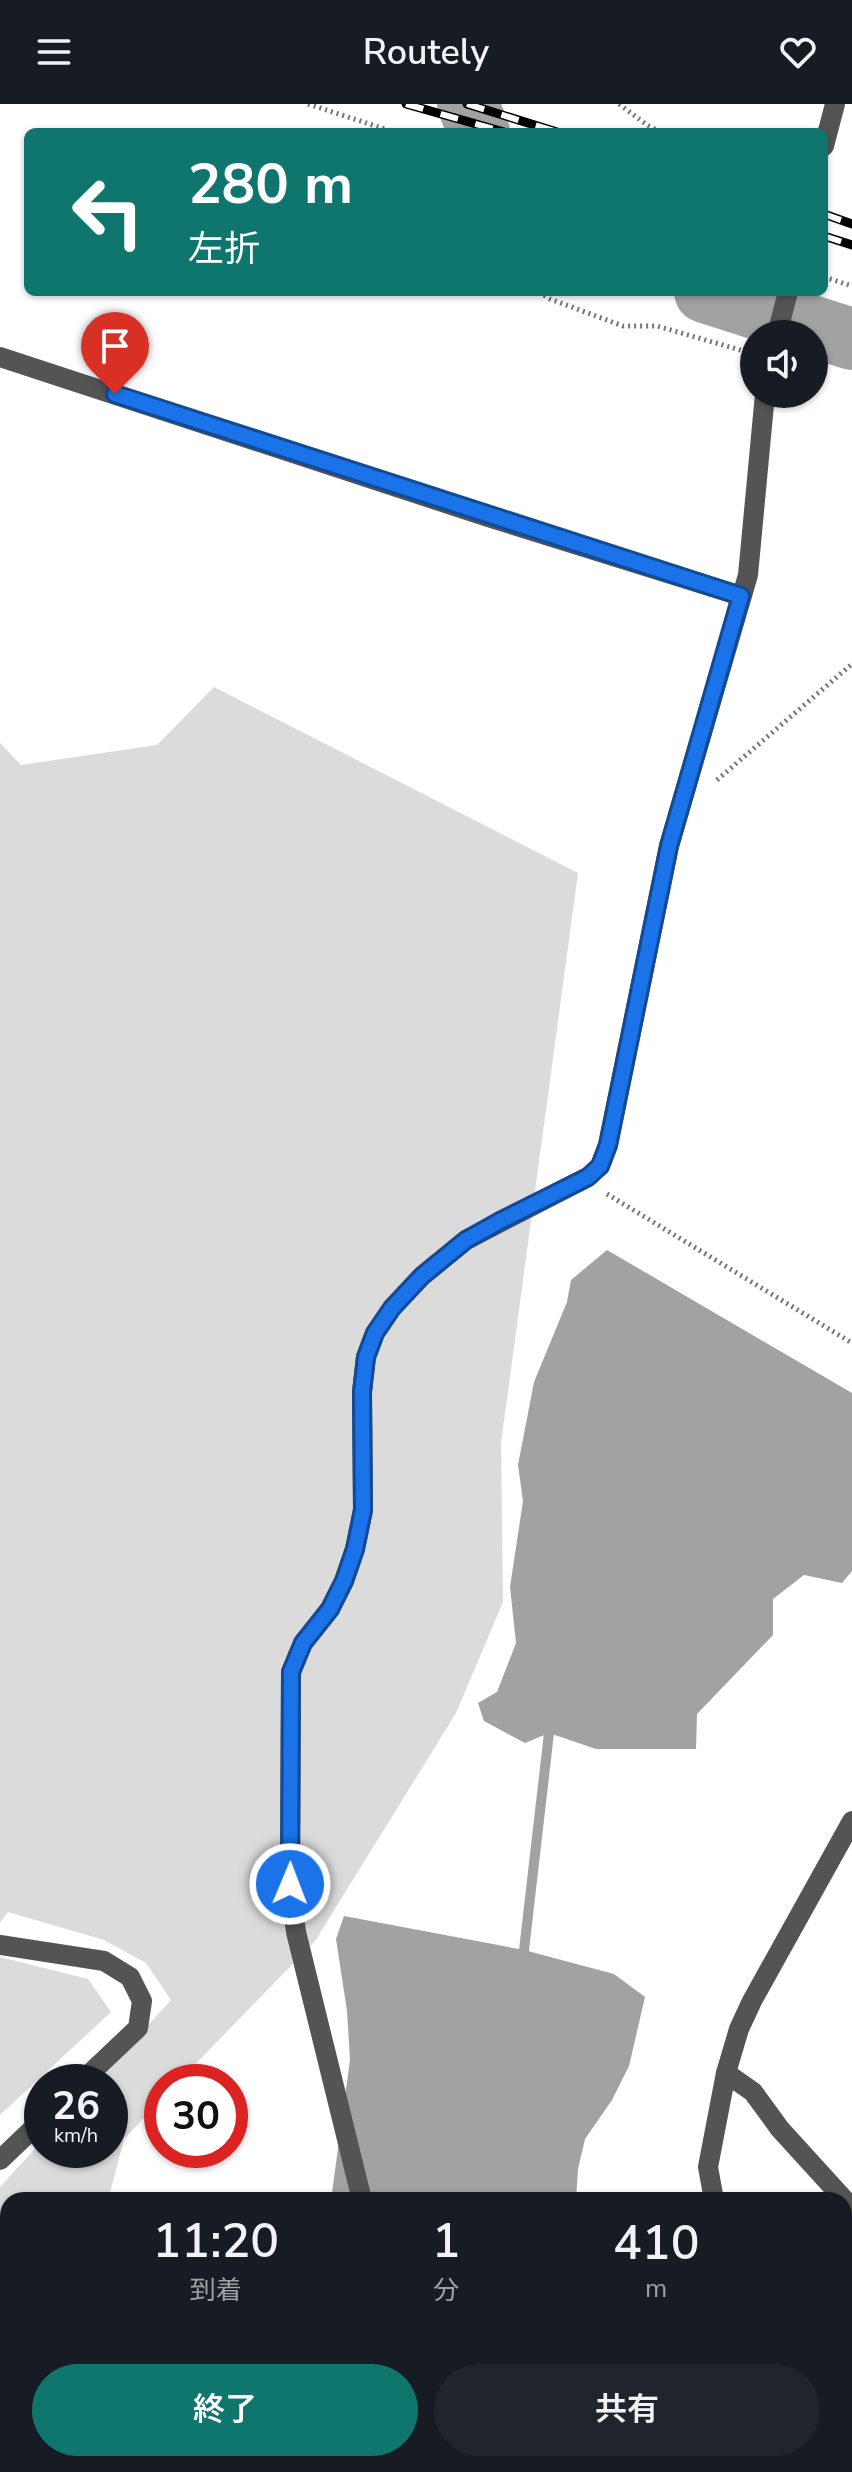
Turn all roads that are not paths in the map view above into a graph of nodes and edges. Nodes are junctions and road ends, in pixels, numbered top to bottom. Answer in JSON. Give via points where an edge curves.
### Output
{"nodes":[{"id":1,"x":835,"y":104,"type":"edge"},
{"id":2,"x":828,"y":131,"type":"edge"},
{"id":3,"x":787,"y":296,"type":"edge"},
{"id":4,"x":781,"y":320,"type":"edge"},
{"id":5,"x":0,"y":357,"type":"edge"},
{"id":6,"x":764,"y":408,"type":"edge"},
{"id":7,"x":741,"y":596,"type":"junction"},
{"id":8,"x":852,"y":1821,"type":"edge"},
{"id":9,"x":0,"y":1945,"type":"edge"},
{"id":10,"x":100,"y":2064,"type":"edge"},
{"id":11,"x":726,"y":2073,"type":"junction"},
{"id":12,"x":24,"y":2137,"type":"edge"},
{"id":13,"x":0,"y":2160,"type":"edge"},
{"id":14,"x":360,"y":2192,"type":"edge"},
{"id":15,"x":713,"y":2192,"type":"edge"},
{"id":16,"x":837,"y":2192,"type":"edge"}],
"edges":[{"from":1,"to":2,"type":"street"},
{"from":3,"to":4,"type":"street"},
{"from":5,"to":7,"type":"street"},
{"from":6,"to":7,"type":"street","via":[[748,575]]},
{"from":7,"to":14,"type":"street","via":[[669,846],[600,1166],[466,1240],[392,1308],[366,1357],[363,1510],[355,1549],[330,1609],[303,1643],[291,1672],[290,1884],[296,1932]]},
{"from":8,"to":11,"type":"street","via":[[752,2001]]},
{"from":9,"to":10,"type":"street","via":[[104,1961],[130,1977],[142,2001],[138,2028]]},
{"from":11,"to":15,"type":"street","via":[[708,2167]]},
{"from":11,"to":16,"type":"street","via":[[753,2092]]},
{"from":12,"to":13,"type":"street"}]}
